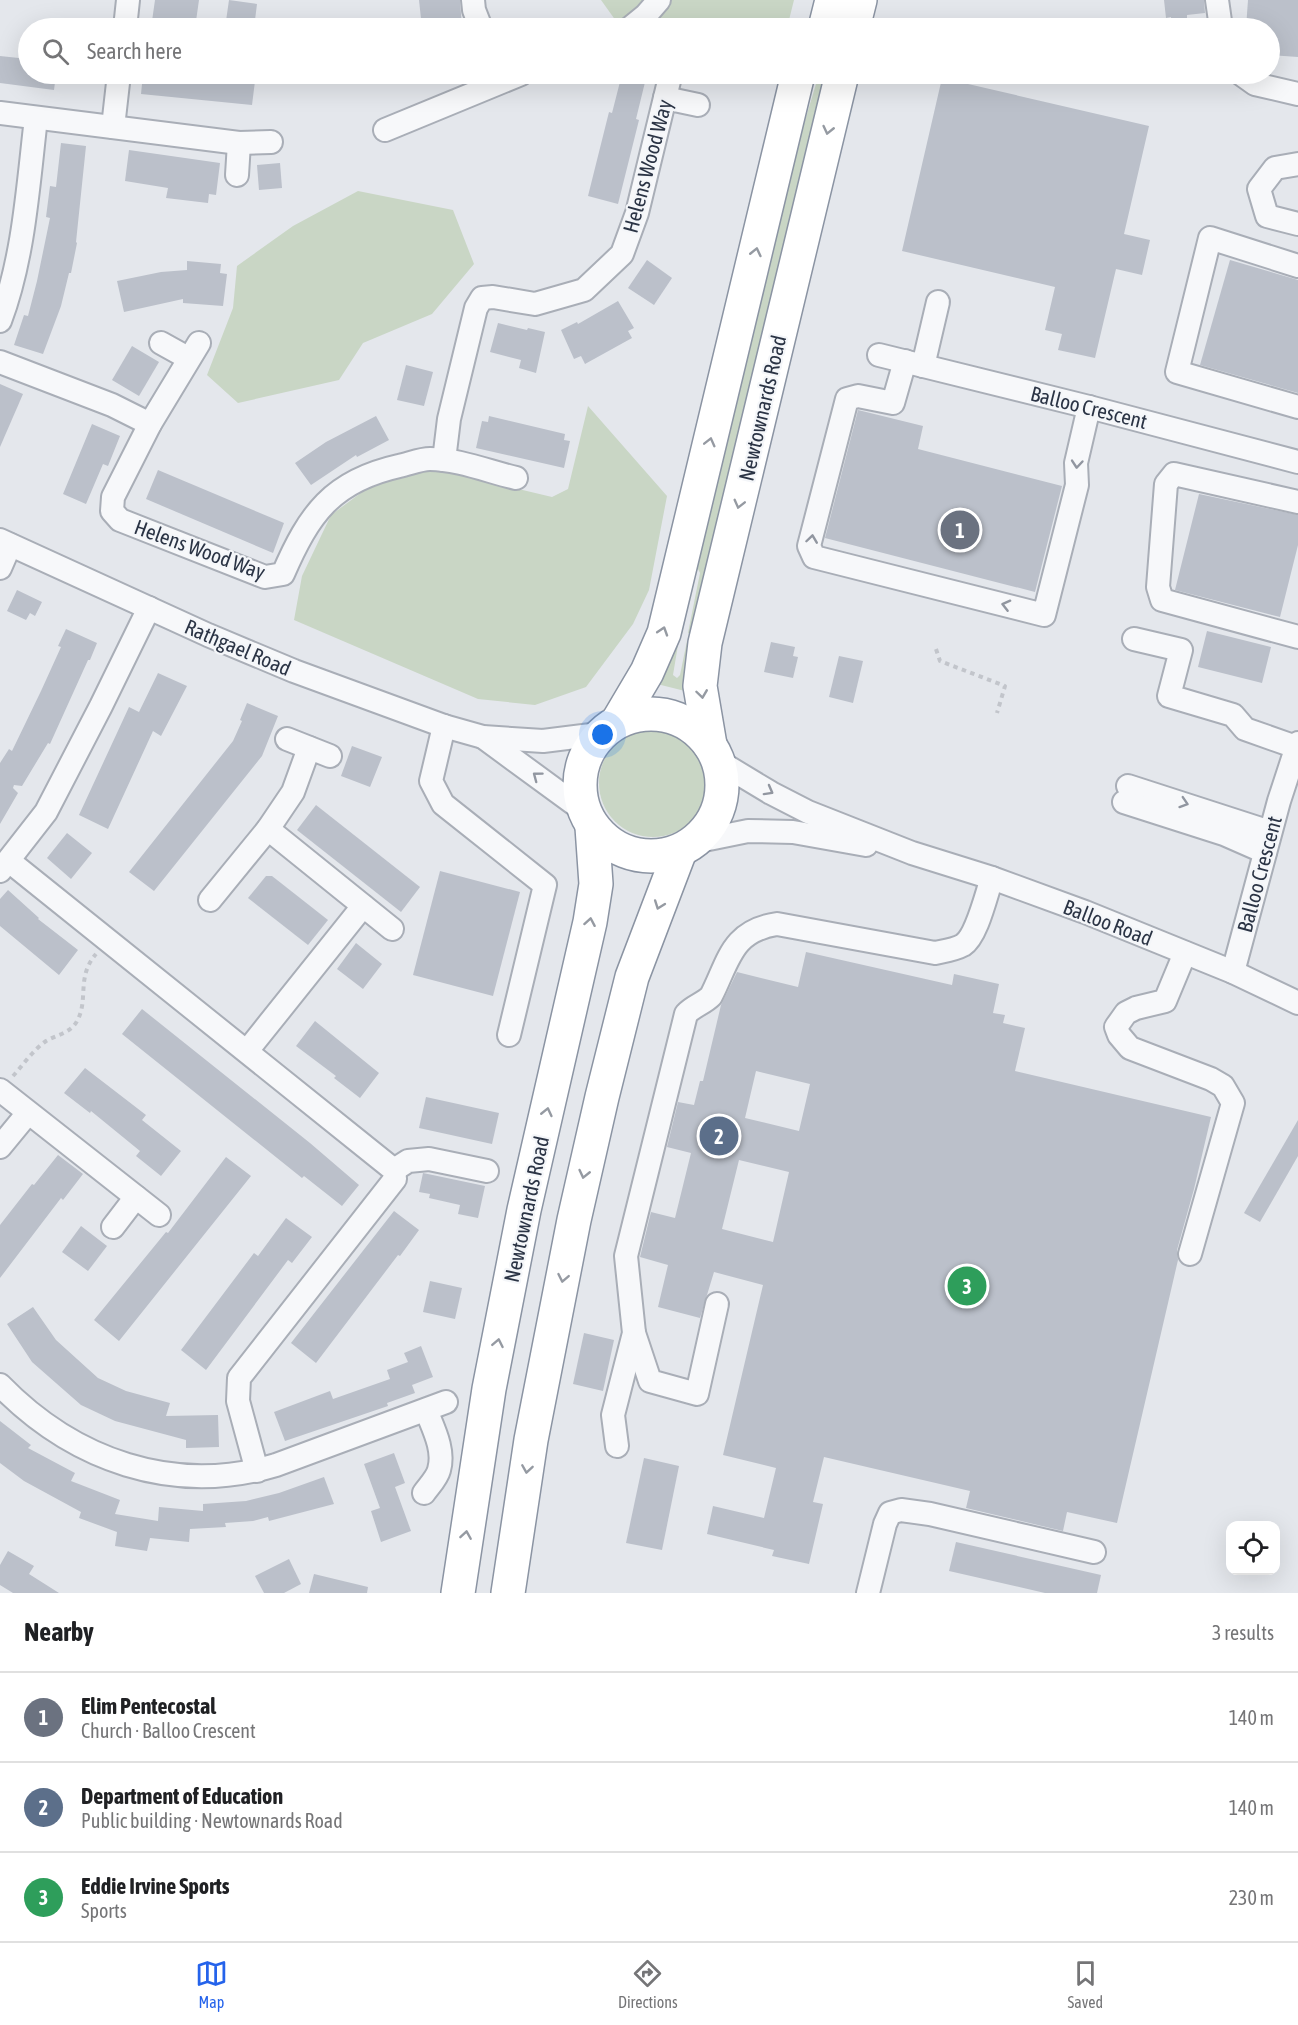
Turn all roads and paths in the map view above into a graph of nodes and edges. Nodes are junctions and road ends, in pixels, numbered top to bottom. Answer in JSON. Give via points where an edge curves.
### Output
{"nodes":[{"id":1,"x":128,"y":0,"type":"edge"},
{"id":2,"x":473,"y":0,"type":"edge"},
{"id":3,"x":815,"y":0,"type":"edge"},
{"id":4,"x":832,"y":0,"type":"edge"},
{"id":5,"x":860,"y":0,"type":"edge"},
{"id":6,"x":1217,"y":0,"type":"edge"},
{"id":7,"x":126,"y":18,"type":"edge"},
{"id":8,"x":477,"y":18,"type":"edge"},
{"id":9,"x":810,"y":18,"type":"edge"},
{"id":10,"x":828,"y":18,"type":"edge"},
{"id":11,"x":856,"y":18,"type":"edge"},
{"id":12,"x":1220,"y":18,"type":"edge"},
{"id":13,"x":118,"y":84,"type":"edge"},
{"id":14,"x":490,"y":84,"type":"edge"},
{"id":15,"x":796,"y":84,"type":"edge"},
{"id":16,"x":806,"y":84,"type":"edge"},
{"id":17,"x":840,"y":84,"type":"edge"},
{"id":18,"x":1255,"y":84,"type":"edge"},
{"id":19,"x":1298,"y":94,"type":"edge"},
{"id":20,"x":698,"y":105,"type":"dead end"},
{"id":21,"x":0,"y":113,"type":"edge"},
{"id":22,"x":36,"y":118,"type":"junction"},
{"id":23,"x":113,"y":127,"type":"junction"},
{"id":24,"x":385,"y":130,"type":"dead end"},
{"id":25,"x":783,"y":137,"type":"junction"},
{"id":26,"x":271,"y":142,"type":"dead end"},
{"id":27,"x":239,"y":143,"type":"junction"},
{"id":28,"x":1298,"y":164,"type":"edge"},
{"id":29,"x":237,"y":175,"type":"dead end"},
{"id":30,"x":1298,"y":224,"type":"edge"},
{"id":31,"x":1298,"y":266,"type":"edge"},
{"id":32,"x":938,"y":302,"type":"dead end"},
{"id":33,"x":0,"y":321,"type":"edge"},
{"id":34,"x":161,"y":343,"type":"dead end"},
{"id":35,"x":879,"y":355,"type":"dead end"},
{"id":36,"x":0,"y":362,"type":"edge"},
{"id":37,"x":914,"y":364,"type":"junction"},
{"id":38,"x":1089,"y":406,"type":"junction"},
{"id":39,"x":1298,"y":407,"type":"edge"},
{"id":40,"x":150,"y":424,"type":"junction"},
{"id":41,"x":444,"y":460,"type":"junction"},
{"id":42,"x":1298,"y":462,"type":"edge"},
{"id":43,"x":516,"y":478,"type":"dead end"},
{"id":44,"x":1298,"y":502,"type":"edge"},
{"id":45,"x":5,"y":543,"type":"edge"},
{"id":46,"x":0,"y":568,"type":"edge"},
{"id":47,"x":148,"y":608,"type":"junction"},
{"id":48,"x":1297,"y":633,"type":"edge"},
{"id":49,"x":1134,"y":639,"type":"dead end"},
{"id":50,"x":936,"y":649,"type":"dead end"},
{"id":51,"x":997,"y":713,"type":"dead end"},
{"id":52,"x":444,"y":726,"type":"junction"},
{"id":53,"x":609,"y":728,"type":"junction"},
{"id":54,"x":483,"y":737,"type":"junction"},
{"id":55,"x":287,"y":739,"type":"dead end"},
{"id":56,"x":1297,"y":745,"type":"edge"},
{"id":57,"x":309,"y":748,"type":"junction"},
{"id":58,"x":714,"y":753,"type":"junction"},
{"id":59,"x":330,"y":756,"type":"dead end"},
{"id":60,"x":1126,"y":794,"type":"dead end"},
{"id":61,"x":588,"y":819,"type":"junction"},
{"id":62,"x":268,"y":829,"type":"junction"},
{"id":63,"x":1268,"y":842,"type":"junction"},
{"id":64,"x":687,"y":846,"type":"junction"},
{"id":65,"x":912,"y":853,"type":"junction"},
{"id":66,"x":5,"y":866,"type":"edge"},
{"id":67,"x":992,"y":878,"type":"junction"},
{"id":68,"x":210,"y":900,"type":"dead end"},
{"id":69,"x":363,"y":906,"type":"junction"},
{"id":70,"x":392,"y":929,"type":"dead end"},
{"id":71,"x":108,"y":939,"type":"junction"},
{"id":72,"x":1185,"y":953,"type":"junction"},
{"id":73,"x":1233,"y":972,"type":"junction"},
{"id":74,"x":1298,"y":1003,"type":"edge"},
{"id":75,"x":509,"y":1035,"type":"dead end"},
{"id":76,"x":247,"y":1051,"type":"junction"},
{"id":77,"x":0,"y":1090,"type":"edge"},
{"id":78,"x":28,"y":1113,"type":"junction"},
{"id":79,"x":0,"y":1147,"type":"edge"},
{"id":80,"x":394,"y":1170,"type":"junction"},
{"id":81,"x":487,"y":1171,"type":"dead end"},
{"id":82,"x":136,"y":1197,"type":"junction"},
{"id":83,"x":159,"y":1215,"type":"dead end"},
{"id":84,"x":113,"y":1227,"type":"dead end"},
{"id":85,"x":1190,"y":1254,"type":"dead end"},
{"id":86,"x":717,"y":1304,"type":"dead end"},
{"id":87,"x":634,"y":1333,"type":"junction"},
{"id":88,"x":0,"y":1385,"type":"edge"},
{"id":89,"x":617,"y":1446,"type":"dead end"},
{"id":90,"x":257,"y":1471,"type":"junction"},
{"id":91,"x":424,"y":1493,"type":"dead end"},
{"id":92,"x":1094,"y":1552,"type":"dead end"},
{"id":93,"x":458,"y":1593,"type":"edge"},
{"id":94,"x":508,"y":1593,"type":"edge"},
{"id":95,"x":868,"y":1593,"type":"edge"}],
"edges":[{"from":1,"to":7,"type":"street"},
{"from":2,"to":8,"type":"street"},
{"from":3,"to":9,"type":"highway"},
{"from":4,"to":10,"type":"highway"},
{"from":5,"to":11,"type":"highway"},
{"from":6,"to":12,"type":"street"},
{"from":13,"to":23,"type":"street"},
{"from":14,"to":24,"type":"street"},
{"from":15,"to":25,"type":"highway","name":"Newtownards Road"},
{"from":16,"to":25,"type":"highway"},
{"from":17,"to":58,"type":"highway","name":"Newtownards Road","one_way":true,"via":[[705,643],[700,686]]},
{"from":18,"to":19,"type":"street"},
{"from":20,"to":41,"type":"street","name":"Helens Wood Way","via":[[668,88],[637,213],[622,254],[584,290],[535,303],[482,298],[476,308],[449,419]]},
{"from":21,"to":22,"type":"street"},
{"from":22,"to":23,"type":"street"},
{"from":22,"to":33,"type":"street","via":[[24,222],[9,297]]},
{"from":23,"to":27,"type":"street"},
{"from":53,"to":25,"type":"highway","name":"Newtownards Road","one_way":true,"via":[[647,672],[663,633]]},
{"from":26,"to":27,"type":"street"},
{"from":27,"to":29,"type":"street"},
{"from":28,"to":30,"type":"street","via":[[1275,168],[1259,189],[1267,216]]},
{"from":31,"to":39,"type":"street","via":[[1210,238],[1177,372]]},
{"from":32,"to":37,"type":"street"},
{"from":34,"to":40,"type":"street","name":"Helens Wood Way","via":[[194,351]]},
{"from":35,"to":37,"type":"street","name":"Balloo Crescent"},
{"from":36,"to":40,"type":"street","via":[[112,405]]},
{"from":37,"to":38,"type":"street","name":"Balloo Crescent"},
{"from":38,"to":37,"type":"street","one_way":true,"via":[[1076,463],[1077,485],[1044,615],[814,557],[809,546],[848,399],[858,396],[893,403]]},
{"from":38,"to":42,"type":"street","name":"Balloo Crescent"},
{"from":40,"to":41,"type":"street","name":"Helens Wood Way","via":[[113,497],[112,512],[120,520],[265,577],[283,574],[317,511],[342,488],[378,471],[428,459]]},
{"from":41,"to":43,"type":"street","name":"Helens Wood Way"},
{"from":44,"to":48,"type":"street","via":[[1174,474],[1166,484],[1158,587],[1162,600]]},
{"from":45,"to":46,"type":"street"},
{"from":45,"to":47,"type":"street","name":"Rathgael Road"},
{"from":47,"to":52,"type":"street","name":"Rathgael Road","via":[[294,671]]},
{"from":47,"to":66,"type":"street","via":[[46,812]]},
{"from":49,"to":56,"type":"street","via":[[1181,650],[1169,696],[1233,715],[1245,729]]},
{"from":50,"to":51,"type":"path","via":[[940,661],[1005,686]]},
{"from":52,"to":54,"type":"street","name":"Rathgael Road"},
{"from":52,"to":75,"type":"street","via":[[431,781],[443,804],[545,885]]},
{"from":53,"to":54,"type":"street","name":"Rathgael Road","via":[[543,741]]},
{"from":53,"to":58,"type":"highway","via":[[638,714],[658,713],[678,718],[696,729]]},
{"from":53,"to":61,"type":"highway","via":[[586,753],[579,775],[579,793]]},
{"from":61,"to":54,"type":"street","name":"Rathgael Road","one_way":true},
{"from":55,"to":57,"type":"street"},
{"from":56,"to":63,"type":"street","name":"Balloo Crescent"},
{"from":57,"to":59,"type":"street"},
{"from":57,"to":62,"type":"street","via":[[293,792]]},
{"from":58,"to":64,"type":"highway","via":[[722,779],[716,816]]},
{"from":58,"to":65,"type":"street","name":"Balloo Road","one_way":true,"via":[[771,793],[808,812]]},
{"from":60,"to":63,"type":"street","via":[[1224,834]]},
{"from":61,"to":64,"type":"highway","via":[[610,844],[632,854],[656,856]]},
{"from":93,"to":61,"type":"highway","name":"Newtownards Road","one_way":true,"via":[[489,1389],[524,1210],[590,922],[596,884]]},
{"from":62,"to":68,"type":"street"},
{"from":62,"to":69,"type":"street"},
{"from":63,"to":73,"type":"street","name":"Balloo Crescent"},
{"from":64,"to":65,"type":"street","name":"Balloo Road","via":[[748,831],[793,832]]},
{"from":64,"to":94,"type":"highway","one_way":true,"via":[[632,976],[602,1097],[531,1440]]},
{"from":65,"to":67,"type":"street","name":"Balloo Road"},
{"from":66,"to":71,"type":"street"},
{"from":67,"to":72,"type":"street","name":"Balloo Road"},
{"from":67,"to":87,"type":"street","via":[[972,936],[950,950],[934,952],[777,924],[750,931],[738,941],[711,996],[690,1010],[683,1021],[626,1256]]},
{"from":69,"to":70,"type":"street"},
{"from":69,"to":76,"type":"street"},
{"from":71,"to":76,"type":"street"},
{"from":71,"to":77,"type":"path","via":[[85,971],[79,1019],[45,1042]]},
{"from":72,"to":73,"type":"street","name":"Balloo Road"},
{"from":72,"to":85,"type":"street","via":[[1166,1001],[1126,1013],[1116,1027],[1130,1048],[1211,1079],[1223,1086],[1233,1103]]},
{"from":73,"to":74,"type":"street","name":"Balloo Road"},
{"from":76,"to":80,"type":"street"},
{"from":77,"to":78,"type":"street"},
{"from":78,"to":79,"type":"street"},
{"from":78,"to":82,"type":"street"},
{"from":80,"to":81,"type":"street","via":[[408,1161],[429,1159]]},
{"from":80,"to":90,"type":"street","via":[[395,1179],[238,1378],[238,1401]]},
{"from":82,"to":83,"type":"street"},
{"from":82,"to":84,"type":"street"},
{"from":86,"to":87,"type":"street","via":[[697,1394],[650,1381]]},
{"from":87,"to":89,"type":"street","via":[[613,1415]]},
{"from":88,"to":90,"type":"street","via":[[54,1431],[98,1456],[145,1471],[200,1476]]},
{"from":90,"to":91,"type":"street","via":[[436,1406],[441,1460],[439,1472]]},
{"from":92,"to":95,"type":"street","via":[[901,1510],[890,1513],[885,1524]]}]}
